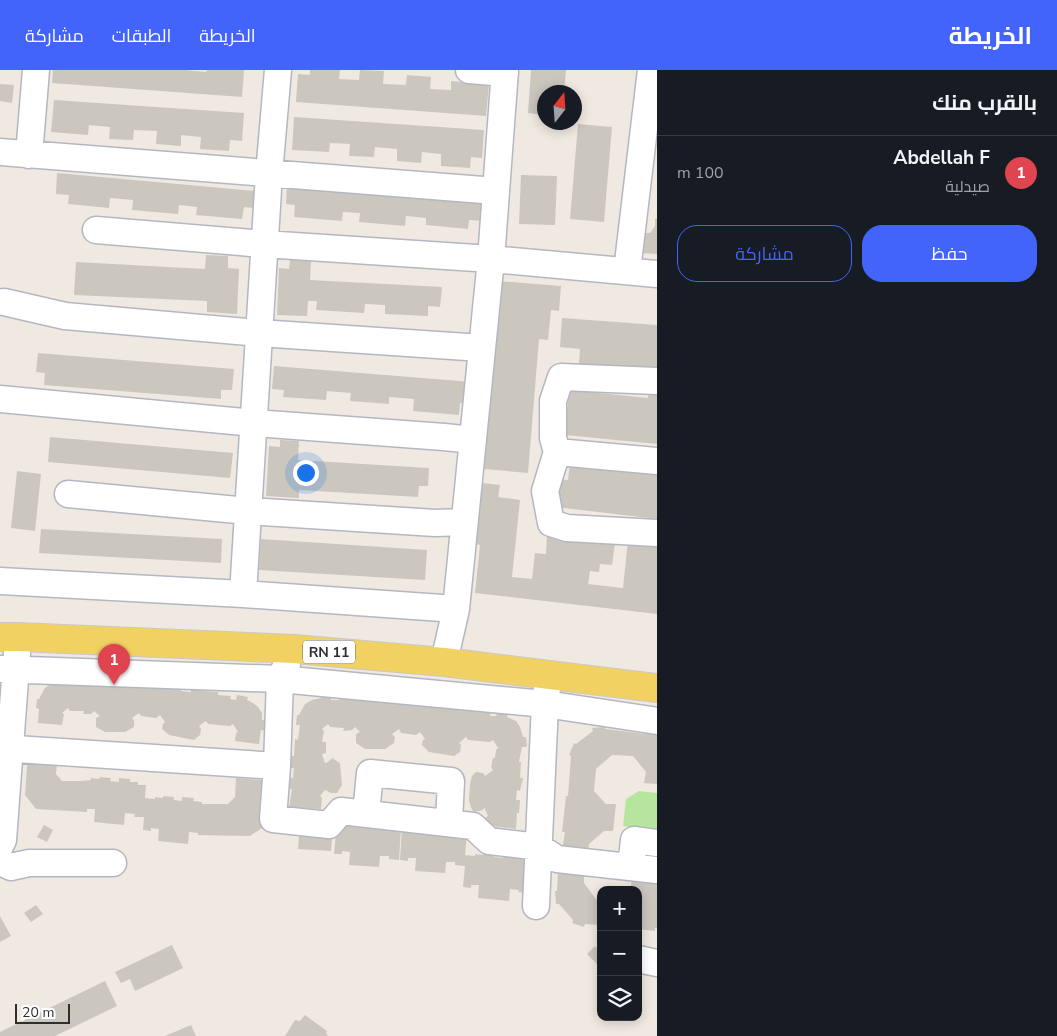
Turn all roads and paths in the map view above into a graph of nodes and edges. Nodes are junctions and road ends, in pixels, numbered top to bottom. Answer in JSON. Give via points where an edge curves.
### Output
{"nodes":[{"id":1,"x":36,"y":70,"type":"edge"},
{"id":2,"x":278,"y":70,"type":"edge"},
{"id":3,"x":469,"y":70,"type":"edge"},
{"id":4,"x":651,"y":70,"type":"edge"},
{"id":5,"x":505,"y":71,"type":"edge"},
{"id":6,"x":0,"y":152,"type":"edge"},
{"id":7,"x":29,"y":155,"type":"junction"},
{"id":8,"x":269,"y":174,"type":"junction"},
{"id":9,"x":496,"y":191,"type":"junction"},
{"id":10,"x":96,"y":230,"type":"dead end"},
{"id":11,"x":264,"y":244,"type":"junction"},
{"id":12,"x":491,"y":259,"type":"junction"},
{"id":13,"x":627,"y":272,"type":"junction"},
{"id":14,"x":657,"y":274,"type":"edge"},
{"id":15,"x":4,"y":302,"type":"dead end"},
{"id":16,"x":259,"y":333,"type":"junction"},
{"id":17,"x":482,"y":348,"type":"junction"},
{"id":18,"x":657,"y":381,"type":"edge"},
{"id":19,"x":0,"y":399,"type":"edge"},
{"id":20,"x":254,"y":423,"type":"junction"},
{"id":21,"x":473,"y":440,"type":"junction"},
{"id":22,"x":557,"y":452,"type":"junction"},
{"id":23,"x":657,"y":460,"type":"edge"},
{"id":24,"x":68,"y":494,"type":"dead end"},
{"id":25,"x":248,"y":511,"type":"junction"},
{"id":26,"x":464,"y":522,"type":"junction"},
{"id":27,"x":657,"y":533,"type":"edge"},
{"id":28,"x":0,"y":581,"type":"edge"},
{"id":29,"x":243,"y":594,"type":"junction"},
{"id":30,"x":456,"y":609,"type":"junction"},
{"id":31,"x":9,"y":637,"type":"edge"},
{"id":32,"x":294,"y":649,"type":"junction"},
{"id":33,"x":444,"y":662,"type":"junction"},
{"id":34,"x":8,"y":669,"type":"edge"},
{"id":35,"x":548,"y":675,"type":"junction"},
{"id":36,"x":280,"y":679,"type":"junction"},
{"id":37,"x":657,"y":688,"type":"edge"},
{"id":38,"x":545,"y":704,"type":"junction"},
{"id":39,"x":657,"y":721,"type":"edge"},
{"id":40,"x":5,"y":748,"type":"edge"},
{"id":41,"x":277,"y":766,"type":"junction"},
{"id":42,"x":366,"y":814,"type":"junction"},
{"id":43,"x":449,"y":822,"type":"junction"},
{"id":44,"x":657,"y":843,"type":"edge"},
{"id":45,"x":0,"y":846,"type":"edge"},
{"id":46,"x":538,"y":846,"type":"junction"},
{"id":47,"x":0,"y":862,"type":"edge"},
{"id":48,"x":113,"y":863,"type":"dead end"},
{"id":49,"x":631,"y":866,"type":"junction"},
{"id":50,"x":657,"y":870,"type":"edge"},
{"id":51,"x":536,"y":906,"type":"dead end"},
{"id":52,"x":642,"y":960,"type":"edge"},
{"id":53,"x":657,"y":963,"type":"edge"}],
"edges":[{"from":1,"to":7,"type":"street"},
{"from":2,"to":8,"type":"street"},
{"from":3,"to":5,"type":"street"},
{"from":4,"to":13,"type":"street"},
{"from":5,"to":9,"type":"street"},
{"from":6,"to":7,"type":"street"},
{"from":7,"to":8,"type":"street"},
{"from":8,"to":9,"type":"street"},
{"from":8,"to":11,"type":"street"},
{"from":9,"to":12,"type":"street"},
{"from":10,"to":11,"type":"street"},
{"from":11,"to":12,"type":"street"},
{"from":11,"to":16,"type":"street"},
{"from":12,"to":13,"type":"street"},
{"from":12,"to":17,"type":"street"},
{"from":13,"to":14,"type":"street"},
{"from":15,"to":16,"type":"street","via":[[65,316]]},
{"from":16,"to":17,"type":"street"},
{"from":16,"to":20,"type":"street"},
{"from":17,"to":21,"type":"street"},
{"from":18,"to":22,"type":"street","via":[[561,377],[553,401],[553,438]]},
{"from":19,"to":20,"type":"street"},
{"from":20,"to":21,"type":"street"},
{"from":20,"to":25,"type":"street"},
{"from":21,"to":26,"type":"street"},
{"from":22,"to":23,"type":"street"},
{"from":22,"to":27,"type":"street","via":[[545,491],[551,523],[567,528]]},
{"from":24,"to":25,"type":"street"},
{"from":25,"to":26,"type":"street"},
{"from":25,"to":29,"type":"street"},
{"from":26,"to":30,"type":"street"},
{"from":28,"to":29,"type":"street"},
{"from":29,"to":30,"type":"street"},
{"from":30,"to":33,"type":"street"},
{"from":31,"to":32,"type":"main road","number":"RN 11"},
{"from":31,"to":34,"type":"street"},
{"from":32,"to":33,"type":"main road","number":"RN 11"},
{"from":32,"to":36,"type":"street"},
{"from":33,"to":35,"type":"main road","number":"RN 11"},
{"from":34,"to":36,"type":"street"},
{"from":34,"to":40,"type":"street"},
{"from":35,"to":37,"type":"main road","number":"RN 11"},
{"from":35,"to":38,"type":"street"},
{"from":36,"to":38,"type":"street"},
{"from":36,"to":41,"type":"street"},
{"from":38,"to":39,"type":"street"},
{"from":38,"to":46,"type":"street"},
{"from":40,"to":41,"type":"street"},
{"from":40,"to":45,"type":"street","via":[[3,840]]},
{"from":41,"to":42,"type":"street","via":[[273,819],[329,825],[341,811]]},
{"from":42,"to":43,"type":"street"},
{"from":42,"to":43,"type":"street","via":[[370,773],[451,781]]},
{"from":43,"to":46,"type":"street","via":[[473,826],[489,841]]},
{"from":44,"to":49,"type":"street","via":[[634,840]]},
{"from":46,"to":49,"type":"street","via":[[557,859]]},
{"from":46,"to":51,"type":"street"},
{"from":47,"to":48,"type":"street","via":[[11,867],[29,863]]},
{"from":49,"to":50,"type":"street"},
{"from":52,"to":53,"type":"street"}]}
